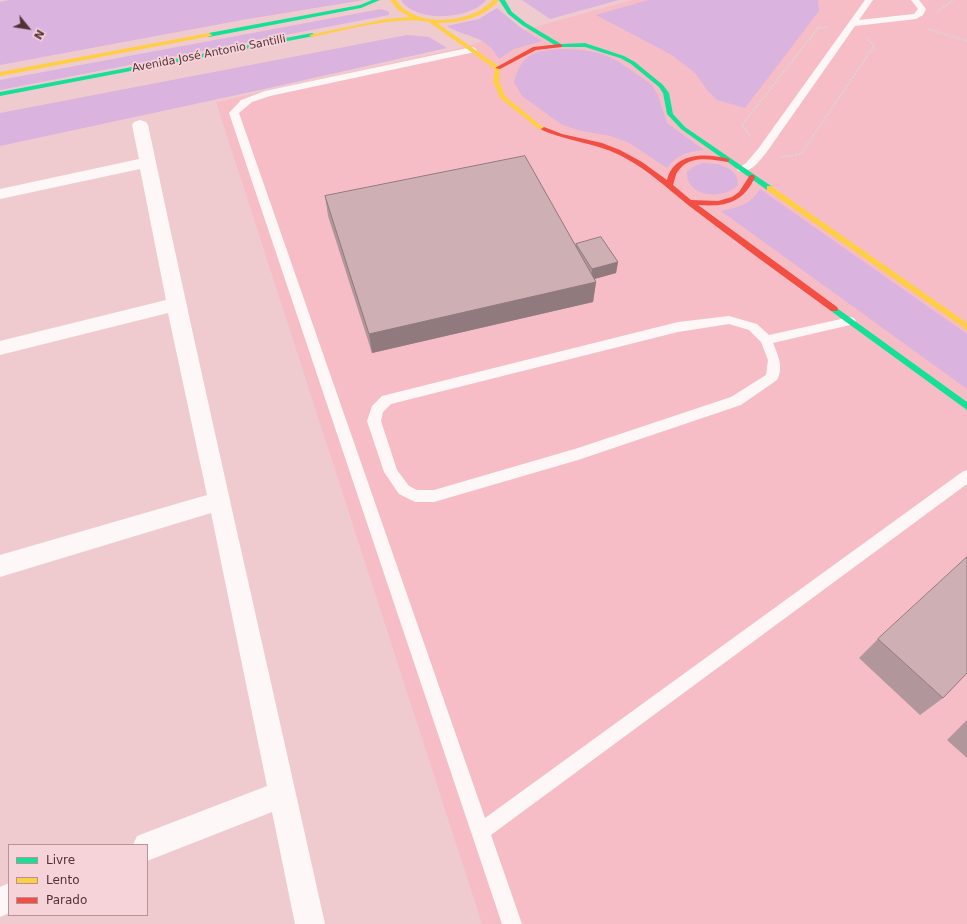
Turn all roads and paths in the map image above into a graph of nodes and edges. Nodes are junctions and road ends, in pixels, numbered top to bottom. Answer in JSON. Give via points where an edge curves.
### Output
{"nodes":[{"id":1,"x":377,"y":0,"type":"edge"},
{"id":2,"x":393,"y":0,"type":"edge"},
{"id":3,"x":496,"y":0,"type":"edge"},
{"id":4,"x":502,"y":0,"type":"edge"},
{"id":5,"x":869,"y":0,"type":"edge"},
{"id":6,"x":915,"y":0,"type":"edge"},
{"id":7,"x":419,"y":18,"type":"junction"},
{"id":8,"x":430,"y":20,"type":"junction"},
{"id":9,"x":852,"y":24,"type":"junction"},
{"id":10,"x":833,"y":27,"type":"dead end"},
{"id":11,"x":926,"y":28,"type":"dead end"},
{"id":12,"x":864,"y":34,"type":"dead end"},
{"id":13,"x":967,"y":41,"type":"edge"},
{"id":14,"x":560,"y":46,"type":"junction"},
{"id":15,"x":472,"y":50,"type":"junction"},
{"id":16,"x":498,"y":68,"type":"junction"},
{"id":17,"x":0,"y":74,"type":"edge"},
{"id":18,"x":0,"y":94,"type":"edge"},
{"id":19,"x":140,"y":125,"type":"dead end"},
{"id":20,"x":762,"y":151,"type":"junction"},
{"id":21,"x":729,"y":161,"type":"junction"},
{"id":22,"x":148,"y":162,"type":"junction"},
{"id":23,"x":742,"y":170,"type":"junction"},
{"id":24,"x":752,"y":177,"type":"junction"},
{"id":25,"x":670,"y":184,"type":"junction"},
{"id":26,"x":0,"y":194,"type":"edge"},
{"id":27,"x":689,"y":202,"type":"junction"},
{"id":28,"x":176,"y":304,"type":"junction"},
{"id":29,"x":850,"y":321,"type":"junction"},
{"id":30,"x":967,"y":327,"type":"edge"},
{"id":31,"x":766,"y":340,"type":"junction"},
{"id":32,"x":0,"y":348,"type":"edge"},
{"id":33,"x":967,"y":407,"type":"edge"},
{"id":34,"x":964,"y":483,"type":"edge"},
{"id":35,"x":220,"y":502,"type":"junction"},
{"id":36,"x":0,"y":566,"type":"edge"},
{"id":37,"x":283,"y":794,"type":"junction"},
{"id":38,"x":480,"y":832,"type":"junction"},
{"id":39,"x":148,"y":846,"type":"edge"},
{"id":40,"x":310,"y":924,"type":"edge"},
{"id":41,"x":512,"y":924,"type":"edge"}],
"edges":[{"from":1,"to":17,"type":"street","name":"Avenida José Antonio Santilli","via":[[361,6]]},
{"from":2,"to":7,"type":"street","via":[[401,10]]},
{"from":3,"to":8,"type":"street","via":[[491,7],[471,17],[458,20]]},
{"from":4,"to":14,"type":"street","via":[[510,12],[524,24]]},
{"from":5,"to":9,"type":"lane"},
{"from":6,"to":9,"type":"lane","via":[[922,9],[916,16]]},
{"from":7,"to":8,"type":"street"},
{"from":7,"to":18,"type":"street","name":"Avenida José Antonio Santilli","via":[[379,22]]},
{"from":8,"to":15,"type":"street"},
{"from":9,"to":20,"type":"lane"},
{"from":10,"to":20,"type":"path","via":[[818,28],[742,125],[752,139],[748,145]]},
{"from":11,"to":13,"type":"path"},
{"from":12,"to":20,"type":"path","via":[[874,46],[801,154],[778,157]]},
{"from":14,"to":16,"type":"street","via":[[535,48]]},
{"from":14,"to":21,"type":"street","via":[[585,45],[633,63],[661,86],[666,93],[670,114],[683,128]]},
{"from":15,"to":16,"type":"street"},
{"from":15,"to":38,"type":"lane","via":[[268,93],[239,105],[234,113]]},
{"from":16,"to":25,"type":"street","via":[[496,81],[502,98],[538,126],[560,136],[608,147]]},
{"from":19,"to":22,"type":"street"},
{"from":20,"to":23,"type":"lane"},
{"from":21,"to":23,"type":"street"},
{"from":21,"to":25,"type":"street","via":[[712,157],[686,161],[672,173]]},
{"from":22,"to":26,"type":"street"},
{"from":22,"to":28,"type":"street"},
{"from":23,"to":24,"type":"street"},
{"from":24,"to":27,"type":"street","via":[[748,188],[735,199],[712,204]]},
{"from":24,"to":30,"type":"street"},
{"from":25,"to":27,"type":"street"},
{"from":27,"to":29,"type":"street"},
{"from":28,"to":32,"type":"street"},
{"from":28,"to":35,"type":"street"},
{"from":29,"to":31,"type":"lane"},
{"from":29,"to":33,"type":"street"},
{"from":31,"to":31,"type":"lane","via":[[753,327],[729,320],[678,327],[387,400],[377,410],[374,421],[391,472],[404,490],[415,496],[434,496],[578,454],[736,401],[772,377],[774,360]]},
{"from":34,"to":38,"type":"lane"},
{"from":35,"to":36,"type":"street"},
{"from":35,"to":37,"type":"street"},
{"from":37,"to":39,"type":"street"},
{"from":37,"to":40,"type":"street"},
{"from":38,"to":41,"type":"lane"}]}
